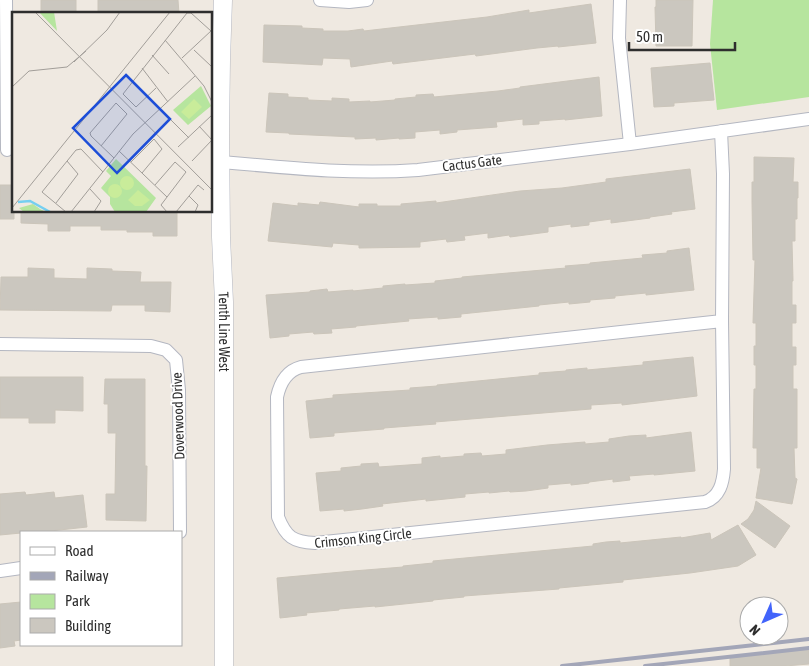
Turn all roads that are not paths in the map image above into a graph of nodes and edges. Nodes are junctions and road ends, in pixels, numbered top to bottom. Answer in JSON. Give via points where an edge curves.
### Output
{"nodes":[{"id":1,"x":6,"y":0,"type":"edge"},
{"id":2,"x":223,"y":0,"type":"edge"},
{"id":3,"x":320,"y":0,"type":"edge"},
{"id":4,"x":367,"y":0,"type":"edge"},
{"id":5,"x":620,"y":0,"type":"edge"},
{"id":6,"x":809,"y":119,"type":"edge"},
{"id":7,"x":722,"y":131,"type":"junction"},
{"id":8,"x":630,"y":144,"type":"junction"},
{"id":9,"x":7,"y":150,"type":"edge"},
{"id":10,"x":216,"y":161,"type":"edge"},
{"id":11,"x":722,"y":321,"type":"junction"},
{"id":12,"x":0,"y":344,"type":"edge"},
{"id":13,"x":180,"y":531,"type":"edge"},
{"id":14,"x":20,"y":568,"type":"edge"},
{"id":15,"x":0,"y":571,"type":"edge"},
{"id":16,"x":224,"y":666,"type":"edge"}],
"edges":[{"from":1,"to":9,"type":"street"},
{"from":2,"to":10,"type":"street","name":"Tenth Line West"},
{"from":3,"to":4,"type":"street"},
{"from":5,"to":8,"type":"street","via":[[619,38]]},
{"from":6,"to":7,"type":"street","name":"Cactus Gate"},
{"from":7,"to":8,"type":"street","name":"Cactus Gate"},
{"from":7,"to":11,"type":"street"},
{"from":8,"to":10,"type":"street","name":"Cactus Gate","via":[[394,172]]},
{"from":10,"to":16,"type":"street","name":"Tenth Line West","via":[[224,302]]},
{"from":11,"to":11,"type":"street","name":"Crimson King Circle","via":[[294,368],[278,388],[277,397],[278,517],[292,538],[315,543],[711,500],[723,481],[724,468]]},
{"from":12,"to":13,"type":"street","name":"Doverwood Drive","via":[[152,346],[166,350],[176,360]]},
{"from":14,"to":15,"type":"street"}]}
